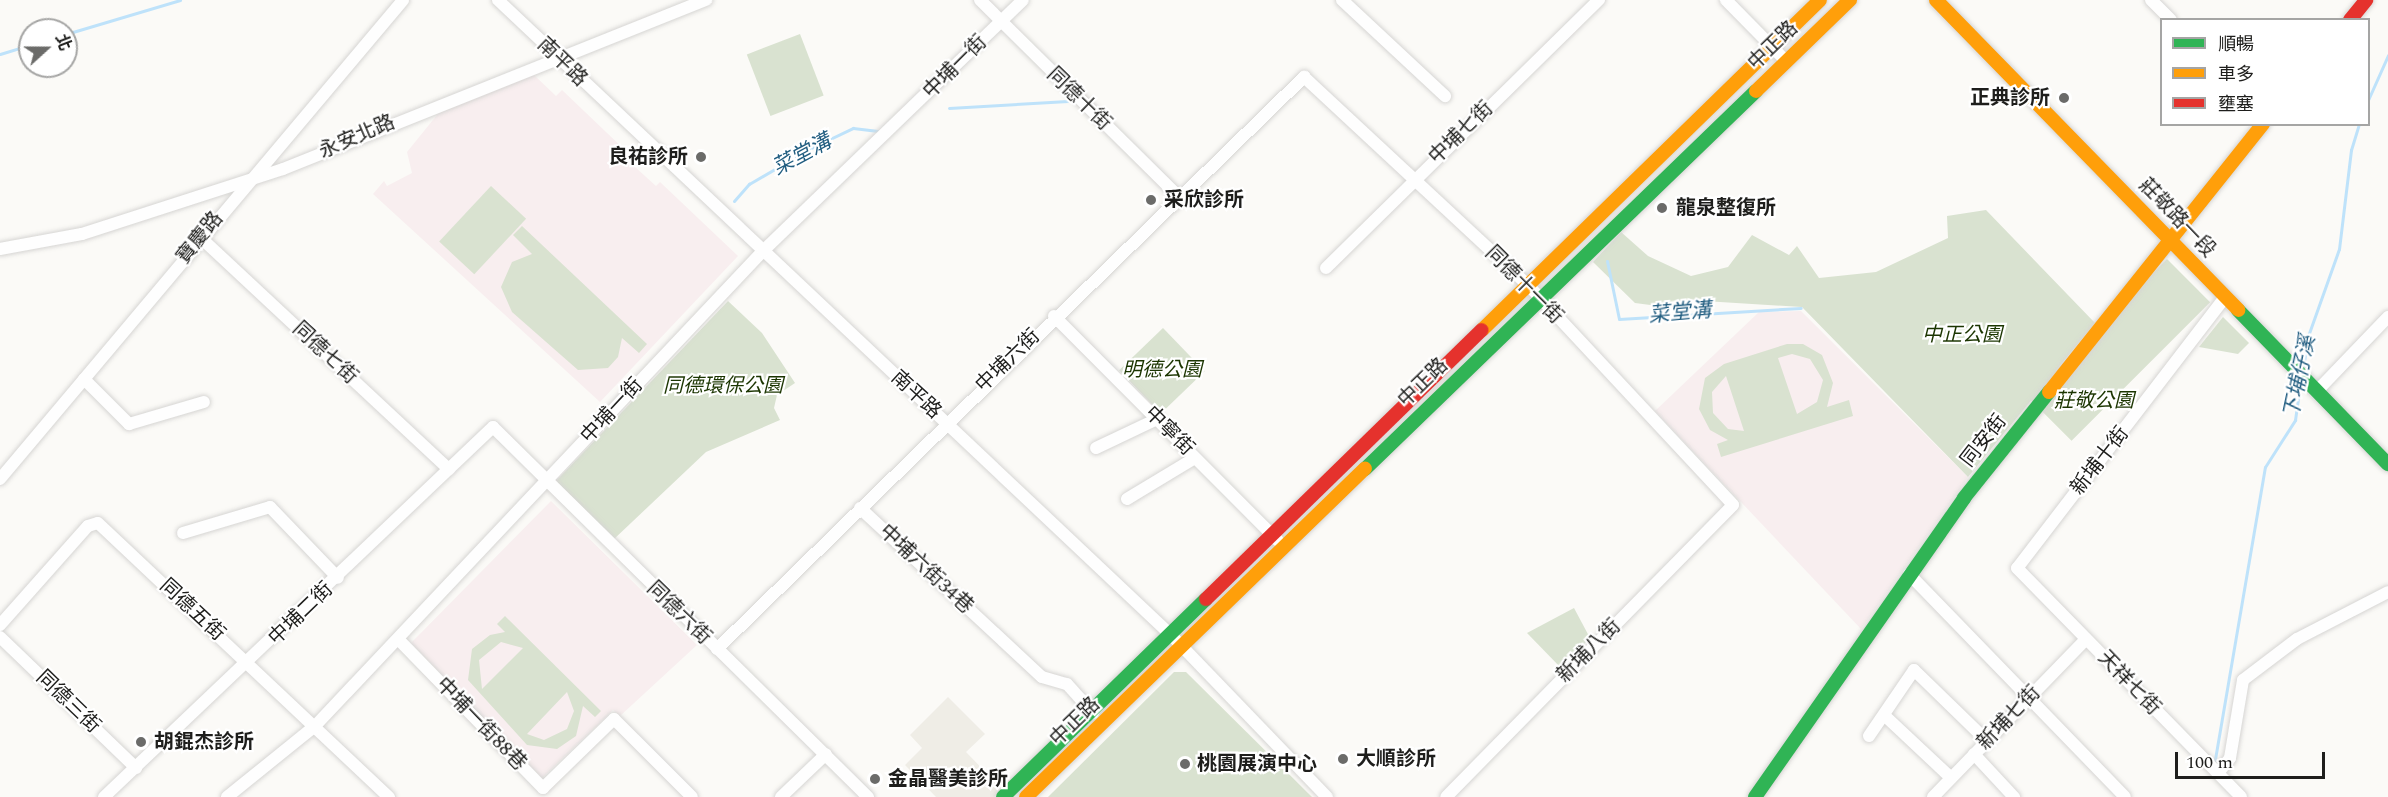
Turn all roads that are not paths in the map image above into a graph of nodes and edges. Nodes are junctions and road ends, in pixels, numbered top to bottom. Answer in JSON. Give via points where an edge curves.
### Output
{"nodes":[{"id":1,"x":403,"y":0,"type":"edge"},
{"id":2,"x":498,"y":0,"type":"edge"},
{"id":3,"x":706,"y":0,"type":"edge"},
{"id":4,"x":980,"y":0,"type":"edge"},
{"id":5,"x":1023,"y":0,"type":"edge"},
{"id":6,"x":1342,"y":0,"type":"edge"},
{"id":7,"x":1599,"y":0,"type":"edge"},
{"id":8,"x":1726,"y":0,"type":"edge"},
{"id":9,"x":1820,"y":0,"type":"edge"},
{"id":10,"x":1850,"y":0,"type":"edge"},
{"id":11,"x":1936,"y":0,"type":"edge"},
{"id":12,"x":2151,"y":0,"type":"edge"},
{"id":13,"x":2366,"y":0,"type":"edge"},
{"id":14,"x":679,"y":5,"type":"edge"},
{"id":15,"x":2169,"y":18,"type":"edge"},
{"id":16,"x":2352,"y":18,"type":"edge"},
{"id":17,"x":1000,"y":22,"type":"junction"},
{"id":18,"x":1770,"y":46,"type":"junction"},
{"id":19,"x":556,"y":57,"type":"junction"},
{"id":20,"x":1786,"y":61,"type":"junction"},
{"id":21,"x":1304,"y":77,"type":"joint"},
{"id":22,"x":1445,"y":96,"type":"dead end"},
{"id":23,"x":2261,"y":126,"type":"edge"},
{"id":24,"x":247,"y":180,"type":"junction"},
{"id":25,"x":1412,"y":180,"type":"junction"},
{"id":26,"x":1178,"y":196,"type":"junction"},
{"id":27,"x":201,"y":238,"type":"junction"},
{"id":28,"x":2170,"y":239,"type":"junction"},
{"id":29,"x":0,"y":249,"type":"edge"},
{"id":30,"x":763,"y":251,"type":"junction"},
{"id":31,"x":1326,"y":268,"type":"dead end"},
{"id":32,"x":1528,"y":286,"type":"junction"},
{"id":33,"x":2226,"y":296,"type":"junction"},
{"id":34,"x":1539,"y":299,"type":"junction"},
{"id":35,"x":1054,"y":316,"type":"junction"},
{"id":36,"x":2388,"y":317,"type":"edge"},
{"id":37,"x":84,"y":379,"type":"junction"},
{"id":38,"x":2314,"y":388,"type":"junction"},
{"id":39,"x":204,"y":402,"type":"dead end"},
{"id":40,"x":1157,"y":419,"type":"junction"},
{"id":41,"x":945,"y":423,"type":"junction"},
{"id":42,"x":493,"y":427,"type":"joint"},
{"id":43,"x":1096,"y":448,"type":"dead end"},
{"id":44,"x":1195,"y":458,"type":"junction"},
{"id":45,"x":2388,"y":464,"type":"edge"},
{"id":46,"x":449,"y":469,"type":"junction"},
{"id":47,"x":0,"y":479,"type":"edge"},
{"id":48,"x":546,"y":480,"type":"junction"},
{"id":49,"x":1128,"y":499,"type":"dead end"},
{"id":50,"x":1733,"y":505,"type":"joint"},
{"id":51,"x":860,"y":508,"type":"junction"},
{"id":52,"x":183,"y":533,"type":"dead end"},
{"id":53,"x":1271,"y":534,"type":"junction"},
{"id":54,"x":1283,"y":546,"type":"junction"},
{"id":55,"x":2017,"y":568,"type":"joint"},
{"id":56,"x":1909,"y":574,"type":"junction"},
{"id":57,"x":338,"y":578,"type":"junction"},
{"id":58,"x":2388,"y":592,"type":"edge"},
{"id":59,"x":0,"y":625,"type":"edge"},
{"id":60,"x":1171,"y":635,"type":"junction"},
{"id":61,"x":0,"y":637,"type":"edge"},
{"id":62,"x":398,"y":639,"type":"junction"},
{"id":63,"x":2085,"y":640,"type":"junction"},
{"id":64,"x":717,"y":649,"type":"junction"},
{"id":65,"x":1180,"y":649,"type":"junction"},
{"id":66,"x":250,"y":663,"type":"junction"},
{"id":67,"x":2029,"y":698,"type":"junction"},
{"id":68,"x":1093,"y":713,"type":"junction"},
{"id":69,"x":1884,"y":715,"type":"junction"},
{"id":70,"x":315,"y":726,"type":"junction"},
{"id":71,"x":1869,"y":736,"type":"dead end"},
{"id":72,"x":1987,"y":741,"type":"junction"},
{"id":73,"x":826,"y":754,"type":"junction"},
{"id":74,"x":1974,"y":754,"type":"junction"},
{"id":75,"x":136,"y":768,"type":"junction"},
{"id":76,"x":2214,"y":769,"type":"junction"},
{"id":77,"x":1951,"y":778,"type":"junction"},
{"id":78,"x":104,"y":797,"type":"edge"},
{"id":79,"x":228,"y":797,"type":"edge"},
{"id":80,"x":389,"y":797,"type":"edge"},
{"id":81,"x":692,"y":797,"type":"edge"},
{"id":82,"x":781,"y":797,"type":"edge"},
{"id":83,"x":868,"y":797,"type":"edge"},
{"id":84,"x":1003,"y":797,"type":"edge"},
{"id":85,"x":1026,"y":797,"type":"edge"},
{"id":86,"x":1327,"y":797,"type":"edge"},
{"id":87,"x":1446,"y":797,"type":"edge"},
{"id":88,"x":1755,"y":797,"type":"edge"},
{"id":89,"x":1933,"y":797,"type":"edge"},
{"id":90,"x":2014,"y":797,"type":"edge"},
{"id":91,"x":2125,"y":797,"type":"edge"},
{"id":92,"x":2241,"y":797,"type":"edge"}],
"edges":[{"from":1,"to":24,"type":"street","name":"寶慶路"},
{"from":2,"to":19,"type":"street","name":"南平路"},
{"from":3,"to":14,"type":"street","name":"永安北路"},
{"from":4,"to":17,"type":"street","name":"同德十街"},
{"from":5,"to":17,"type":"street","name":"中埔一街"},
{"from":6,"to":22,"type":"street"},
{"from":7,"to":25,"type":"street","name":"中埔七街"},
{"from":8,"to":18,"type":"street"},
{"from":9,"to":18,"type":"street","name":"中正路"},
{"from":10,"to":20,"type":"street","name":"中正路"},
{"from":11,"to":28,"type":"street","name":"莊敬路一段"},
{"from":12,"to":15,"type":"street"},
{"from":13,"to":16,"type":"street"},
{"from":14,"to":19,"type":"street","name":"永安北路"},
{"from":17,"to":26,"type":"street","name":"同德十街"},
{"from":17,"to":30,"type":"street","name":"中埔一街"},
{"from":18,"to":20,"type":"street"},
{"from":18,"to":32,"type":"street","name":"中正路"},
{"from":19,"to":24,"type":"street","name":"永安北路"},
{"from":19,"to":30,"type":"street","name":"南平路"},
{"from":20,"to":34,"type":"street","name":"中正路"},
{"from":21,"to":25,"type":"street","name":"同德十一街"},
{"from":21,"to":26,"type":"street","name":"中埔六街"},
{"from":23,"to":28,"type":"street","name":"同安街"},
{"from":24,"to":27,"type":"street","name":"寶慶路"},
{"from":24,"to":29,"type":"street","name":"永安北路","via":[[82,234]]},
{"from":25,"to":31,"type":"street","name":"中埔七街"},
{"from":25,"to":32,"type":"street","name":"同德十一街"},
{"from":26,"to":35,"type":"street","name":"中埔六街"},
{"from":27,"to":37,"type":"street","name":"寶慶路"},
{"from":27,"to":46,"type":"street","name":"同德七街"},
{"from":28,"to":33,"type":"street","name":"莊敬路一段"},
{"from":28,"to":56,"type":"street","name":"同安街"},
{"from":30,"to":41,"type":"street","name":"南平路"},
{"from":30,"to":48,"type":"street","name":"中埔一街"},
{"from":32,"to":34,"type":"street","name":"同德十一街"},
{"from":32,"to":53,"type":"street","name":"中正路"},
{"from":33,"to":38,"type":"street","name":"莊敬路一段"},
{"from":33,"to":55,"type":"street","name":"新埔十街"},
{"from":34,"to":50,"type":"street","name":"同德十一街"},
{"from":34,"to":54,"type":"street","name":"中正路"},
{"from":35,"to":40,"type":"street","name":"中寧街"},
{"from":35,"to":41,"type":"street","name":"中埔六街"},
{"from":36,"to":38,"type":"street"},
{"from":37,"to":39,"type":"street","via":[[129,424]]},
{"from":37,"to":47,"type":"street","name":"寶慶路"},
{"from":38,"to":45,"type":"street","name":"莊敬路一段"},
{"from":40,"to":43,"type":"street"},
{"from":40,"to":44,"type":"street","name":"中寧街"},
{"from":41,"to":51,"type":"street","name":"中埔六街"},
{"from":41,"to":60,"type":"street","name":"南平路"},
{"from":42,"to":46,"type":"street","name":"中埔二街"},
{"from":42,"to":48,"type":"street","name":"同德六街"},
{"from":44,"to":49,"type":"street"},
{"from":44,"to":53,"type":"street","name":"中寧街"},
{"from":46,"to":57,"type":"street","name":"中埔二街"},
{"from":48,"to":62,"type":"street","name":"中埔一街"},
{"from":48,"to":64,"type":"street","name":"同德六街"},
{"from":50,"to":87,"type":"street","name":"新埔八街"},
{"from":51,"to":64,"type":"street","name":"中埔六街"},
{"from":51,"to":68,"type":"street","name":"中埔六街34巷","via":[[1042,677],[1067,684]]},
{"from":52,"to":57,"type":"street","via":[[270,507]]},
{"from":53,"to":54,"type":"street","name":"中寧街"},
{"from":53,"to":60,"type":"street","name":"中正路"},
{"from":54,"to":65,"type":"street","name":"中正路"},
{"from":55,"to":63,"type":"street","name":"天祥七街"},
{"from":56,"to":67,"type":"street"},
{"from":56,"to":88,"type":"street","name":"同安街"},
{"from":57,"to":66,"type":"street","name":"中埔二街"},
{"from":58,"to":76,"type":"street","via":[[2297,639],[2243,680],[2230,758]]},
{"from":59,"to":66,"type":"street","name":"同德五街","via":[[88,526],[98,523]]},
{"from":60,"to":65,"type":"street","name":"南平路"},
{"from":60,"to":68,"type":"street","name":"中正路"},
{"from":61,"to":75,"type":"street","name":"同德三街"},
{"from":62,"to":70,"type":"street","name":"中埔一街"},
{"from":62,"to":81,"type":"street","name":"中埔一街88巷","via":[[543,788],[614,719]]},
{"from":63,"to":67,"type":"street","name":"新埔七街"},
{"from":63,"to":76,"type":"street","name":"天祥七街"},
{"from":64,"to":73,"type":"street","name":"同德六街"},
{"from":65,"to":85,"type":"street","name":"中正路"},
{"from":65,"to":86,"type":"street","name":"南平路"},
{"from":66,"to":70,"type":"street","name":"同德五街"},
{"from":66,"to":75,"type":"street","name":"中埔二街"},
{"from":67,"to":72,"type":"street","name":"新埔七街"},
{"from":67,"to":91,"type":"street"},
{"from":68,"to":84,"type":"street","name":"中正路"},
{"from":69,"to":71,"type":"street"},
{"from":69,"to":72,"type":"street","via":[[1914,670]]},
{"from":69,"to":77,"type":"street"},
{"from":70,"to":79,"type":"street","name":"中埔一街"},
{"from":70,"to":80,"type":"street","name":"同德五街"},
{"from":72,"to":74,"type":"street","name":"新埔七街"},
{"from":73,"to":82,"type":"street"},
{"from":73,"to":83,"type":"street","name":"同德六街"},
{"from":74,"to":77,"type":"street","name":"新埔七街"},
{"from":74,"to":90,"type":"street"},
{"from":75,"to":78,"type":"street","name":"中埔二街"},
{"from":76,"to":92,"type":"street","name":"天祥七街"},
{"from":77,"to":89,"type":"street","name":"新埔七街"}]}
